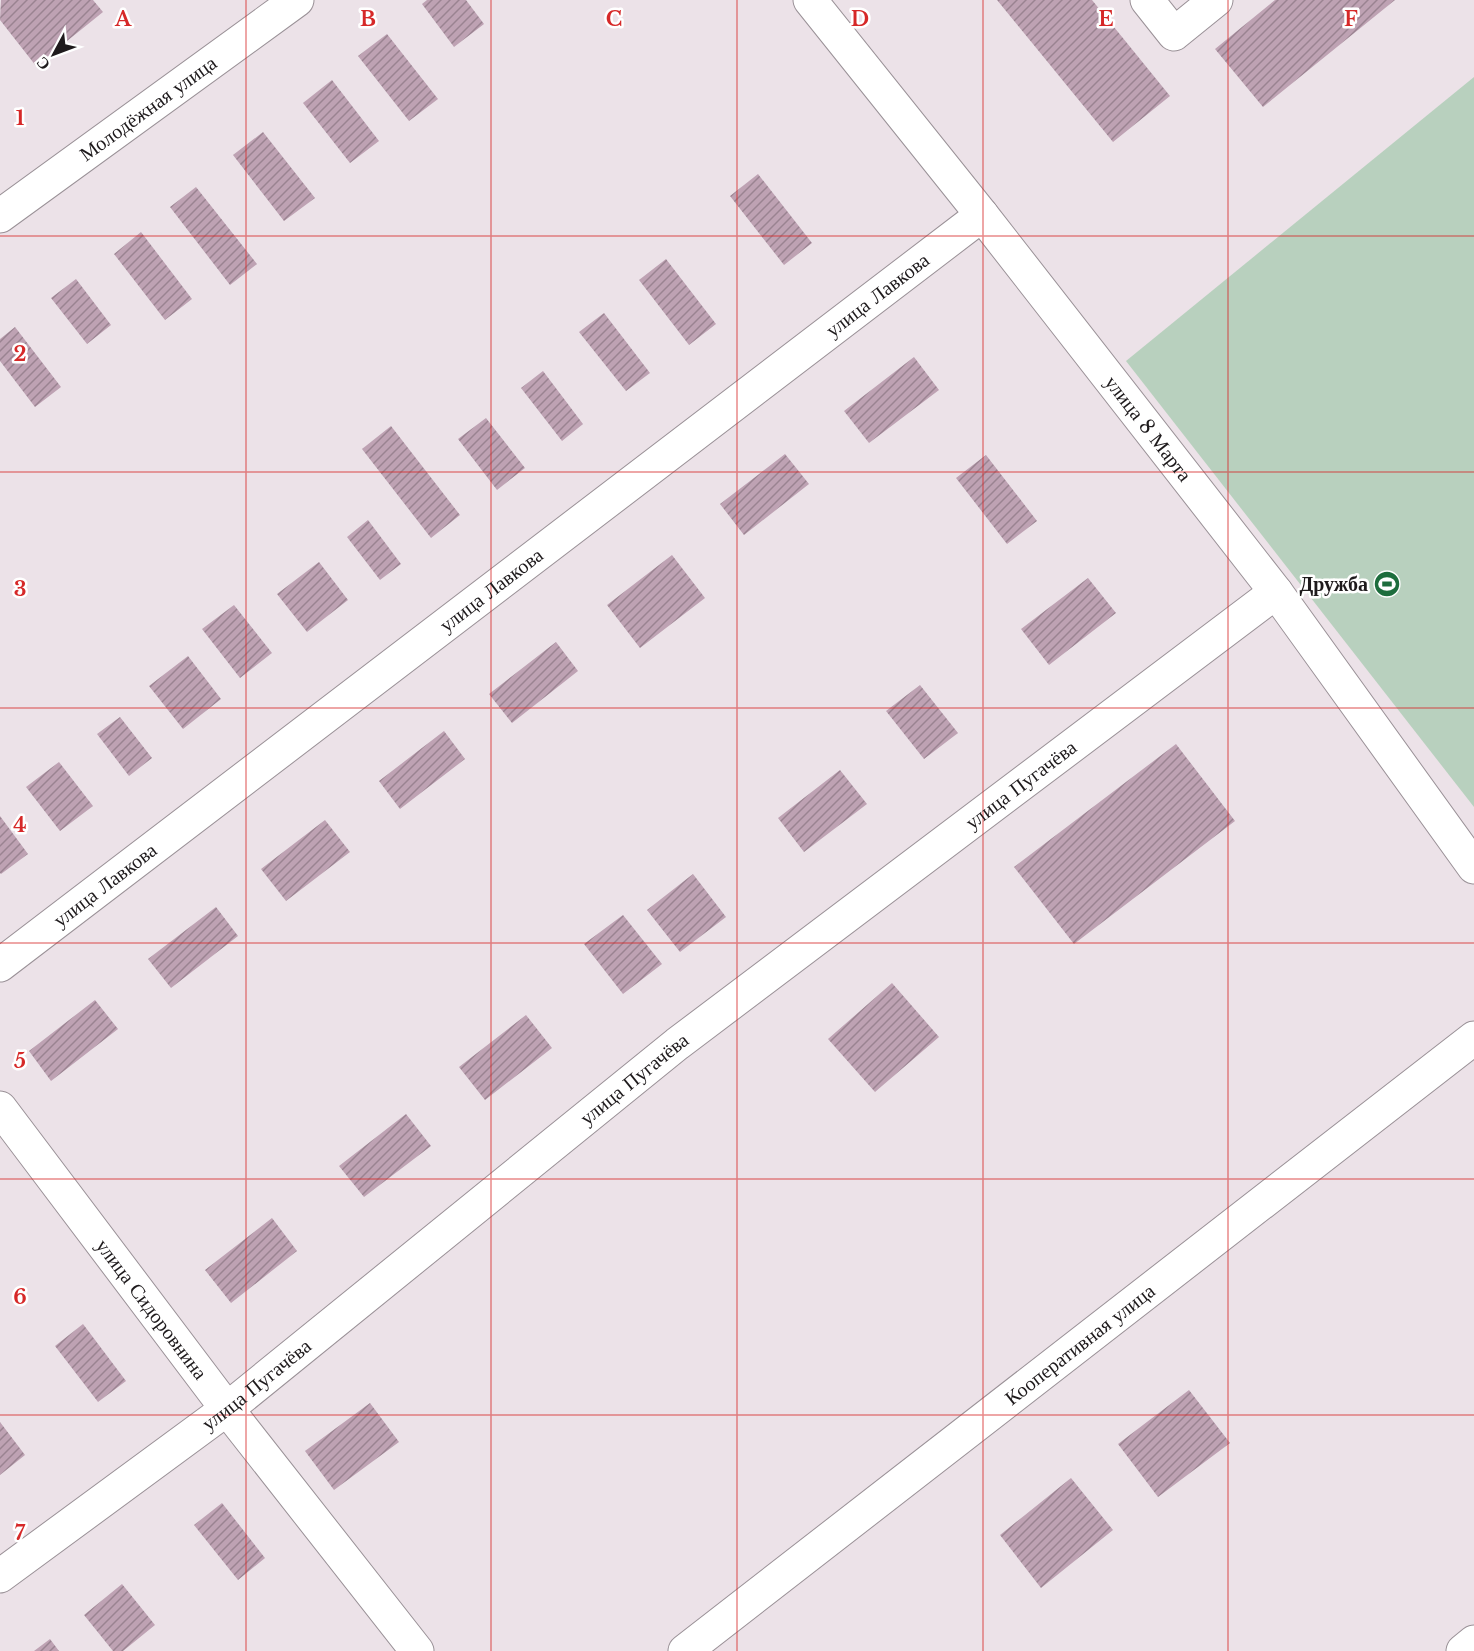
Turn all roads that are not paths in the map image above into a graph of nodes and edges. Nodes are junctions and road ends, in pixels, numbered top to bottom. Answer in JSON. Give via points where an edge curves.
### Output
{"nodes":[{"id":1,"x":297,"y":0,"type":"edge"},
{"id":2,"x":810,"y":0,"type":"edge"},
{"id":3,"x":1147,"y":0,"type":"edge"},
{"id":4,"x":1216,"y":0,"type":"edge"},
{"id":5,"x":982,"y":215,"type":"junction"},
{"id":6,"x":0,"y":216,"type":"edge"},
{"id":7,"x":1276,"y":592,"type":"junction"},
{"id":8,"x":1474,"y":867,"type":"edge"},
{"id":9,"x":0,"y":964,"type":"edge"},
{"id":10,"x":1474,"y":1038,"type":"edge"},
{"id":11,"x":0,"y":1108,"type":"edge"},
{"id":12,"x":227,"y":1409,"type":"junction"},
{"id":13,"x":0,"y":1576,"type":"edge"},
{"id":14,"x":1474,"y":1642,"type":"edge"},
{"id":15,"x":417,"y":1651,"type":"edge"},
{"id":16,"x":685,"y":1651,"type":"edge"},
{"id":17,"x":1463,"y":1651,"type":"edge"}],
"edges":[{"from":1,"to":6,"type":"street","name":"Молодёжная улица"},
{"from":2,"to":5,"type":"street","name":"улица 8 Марта"},
{"from":3,"to":4,"type":"street","via":[[1174,34]]},
{"from":5,"to":7,"type":"street","name":"улица 8 Марта"},
{"from":5,"to":9,"type":"street","name":"улица Лавкова"},
{"from":7,"to":8,"type":"street","name":"улица 8 Марта"},
{"from":7,"to":12,"type":"street","name":"улица Пугачёва","via":[[677,1044]]},
{"from":10,"to":16,"type":"street","name":"Кооперативная улица"},
{"from":11,"to":12,"type":"street","name":"улица Сидоровнина"},
{"from":12,"to":13,"type":"street","name":"улица Пугачёва"},
{"from":12,"to":15,"type":"street","name":"улица Сидоровнина"},
{"from":14,"to":17,"type":"street"}]}
